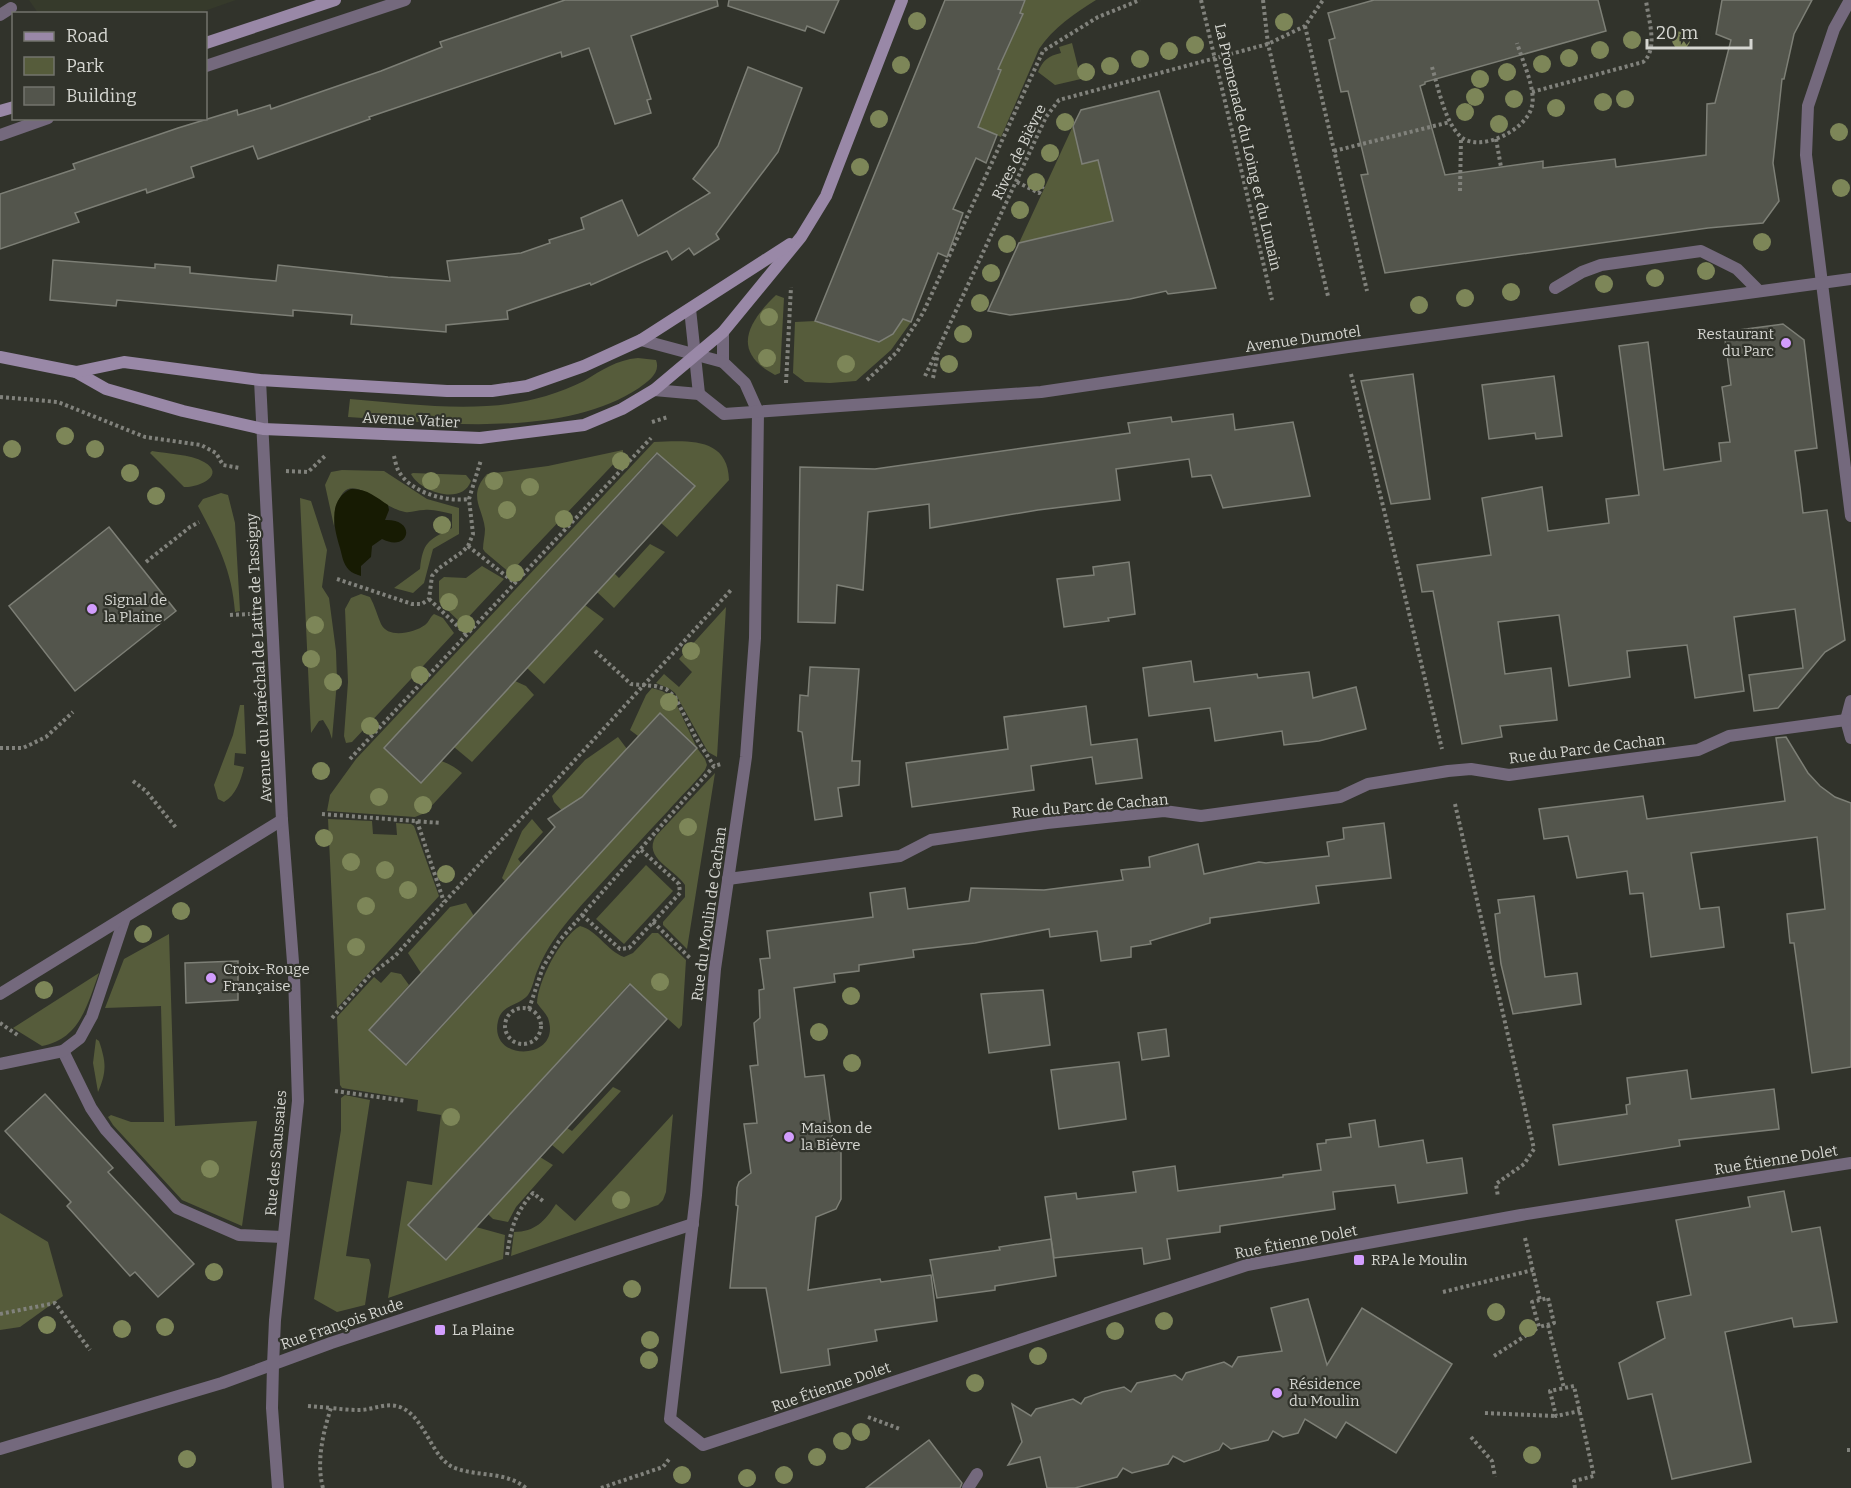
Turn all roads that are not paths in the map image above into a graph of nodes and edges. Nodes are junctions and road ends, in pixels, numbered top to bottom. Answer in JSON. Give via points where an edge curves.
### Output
{"nodes":[{"id":1,"x":335,"y":0,"type":"edge"},
{"id":2,"x":405,"y":0,"type":"edge"},
{"id":3,"x":902,"y":0,"type":"edge"},
{"id":4,"x":1850,"y":0,"type":"edge"},
{"id":5,"x":11,"y":8,"type":"dead end"},
{"id":6,"x":0,"y":15,"type":"edge"},
{"id":7,"x":207,"y":43,"type":"edge"},
{"id":8,"x":207,"y":66,"type":"edge"},
{"id":9,"x":42,"y":120,"type":"edge"},
{"id":10,"x":0,"y":135,"type":"edge"},
{"id":11,"x":801,"y":237,"type":"junction"},
{"id":12,"x":1851,"y":279,"type":"edge"},
{"id":13,"x":1821,"y":282,"type":"junction"},
{"id":14,"x":1555,"y":288,"type":"dead end"},
{"id":15,"x":1759,"y":291,"type":"junction"},
{"id":16,"x":690,"y":309,"type":"junction"},
{"id":17,"x":723,"y":332,"type":"junction"},
{"id":18,"x":641,"y":340,"type":"junction"},
{"id":19,"x":695,"y":354,"type":"junction"},
{"id":20,"x":0,"y":357,"type":"edge"},
{"id":21,"x":723,"y":362,"type":"junction"},
{"id":22,"x":76,"y":372,"type":"junction"},
{"id":23,"x":260,"y":380,"type":"junction"},
{"id":24,"x":654,"y":390,"type":"junction"},
{"id":25,"x":699,"y":394,"type":"junction"},
{"id":26,"x":758,"y":412,"type":"junction"},
{"id":27,"x":263,"y":429,"type":"junction"},
{"id":28,"x":1851,"y":516,"type":"edge"},
{"id":29,"x":1851,"y":701,"type":"edge"},
{"id":30,"x":1846,"y":720,"type":"junction"},
{"id":31,"x":1851,"y":738,"type":"edge"},
{"id":32,"x":282,"y":820,"type":"junction"},
{"id":33,"x":728,"y":879,"type":"junction"},
{"id":34,"x":125,"y":917,"type":"junction"},
{"id":35,"x":0,"y":994,"type":"edge"},
{"id":36,"x":63,"y":1051,"type":"junction"},
{"id":37,"x":0,"y":1064,"type":"edge"},
{"id":38,"x":1851,"y":1163,"type":"edge"},
{"id":39,"x":693,"y":1224,"type":"junction"},
{"id":40,"x":283,"y":1237,"type":"junction"},
{"id":41,"x":273,"y":1365,"type":"junction"},
{"id":42,"x":670,"y":1419,"type":"joint"},
{"id":43,"x":0,"y":1449,"type":"edge"},
{"id":44,"x":977,"y":1474,"type":"dead end"},
{"id":45,"x":278,"y":1488,"type":"edge"},
{"id":46,"x":968,"y":1488,"type":"edge"}],
"edges":[{"from":1,"to":7,"type":"main road"},
{"from":2,"to":8,"type":"street"},
{"from":3,"to":11,"type":"main road","via":[[826,196]]},
{"from":4,"to":13,"type":"street","via":[[1834,29],[1808,106],[1806,155]]},
{"from":5,"to":6,"type":"street"},
{"from":9,"to":10,"type":"street"},
{"from":11,"to":16,"type":"main road"},
{"from":11,"to":17,"type":"main road"},
{"from":12,"to":13,"type":"street","name":"Avenue Dumotel"},
{"from":13,"to":15,"type":"street","name":"Avenue Dumotel"},
{"from":13,"to":28,"type":"street"},
{"from":14,"to":15,"type":"street","via":[[1600,265],[1701,251],[1737,269]]},
{"from":15,"to":26,"type":"street","name":"Avenue Dumotel","via":[[1041,392]]},
{"from":16,"to":18,"type":"main road"},
{"from":16,"to":19,"type":"street"},
{"from":17,"to":19,"type":"main road","name":"Avenue Vatier"},
{"from":17,"to":21,"type":"street"},
{"from":18,"to":19,"type":"street"},
{"from":18,"to":23,"type":"main road","name":"Avenue Vatier","via":[[527,386],[492,391]]},
{"from":19,"to":21,"type":"street"},
{"from":19,"to":24,"type":"main road","name":"Avenue Vatier"},
{"from":19,"to":25,"type":"street"},
{"from":20,"to":22,"type":"main road","name":"Avenue Vatier"},
{"from":21,"to":26,"type":"street","via":[[745,383]]},
{"from":22,"to":23,"type":"main road","name":"Avenue Vatier","via":[[124,362]]},
{"from":22,"to":27,"type":"main road","name":"Avenue Vatier","via":[[106,389]]},
{"from":23,"to":27,"type":"street","name":"Avenue du Maréchal de Lattre de Tassigny"},
{"from":24,"to":25,"type":"street"},
{"from":24,"to":27,"type":"main road","name":"Avenue Vatier","via":[[584,425],[480,438]]},
{"from":25,"to":26,"type":"street","name":"Avenue Dumotel","via":[[724,414]]},
{"from":26,"to":33,"type":"street","name":"Rue du Moulin de Cachan","via":[[755,638],[746,757]]},
{"from":27,"to":32,"type":"street","name":"Avenue du Maréchal de Lattre de Tassigny"},
{"from":29,"to":30,"type":"street"},
{"from":30,"to":31,"type":"street"},
{"from":30,"to":33,"type":"street","name":"Rue du Parc de Cachan","via":[[1729,736],[1698,750],[1509,776],[1471,769],[1448,771],[1368,784],[1340,797],[1201,816],[1164,811],[1047,823],[931,840],[900,856]]},
{"from":32,"to":34,"type":"street","name":"Avenue du Maréchal de Lattre de Tassigny"},
{"from":32,"to":40,"type":"street","name":"Rue des Saussaies","via":[[294,975],[298,1101]]},
{"from":33,"to":39,"type":"street","name":"Rue du Moulin de Cachan","via":[[715,969]]},
{"from":34,"to":35,"type":"street","name":"Avenue du Maréchal de Lattre de Tassigny"},
{"from":34,"to":36,"type":"street","via":[[92,1016],[80,1038]]},
{"from":36,"to":37,"type":"street"},
{"from":36,"to":40,"type":"street","via":[[106,1130],[177,1208],[239,1235]]},
{"from":38,"to":42,"type":"street","name":"Rue Étienne Dolet","via":[[1521,1215],[1246,1265],[703,1445]]},
{"from":39,"to":41,"type":"street","name":"Rue François Rude"},
{"from":39,"to":42,"type":"street","name":"Rue du Moulin de Cachan"},
{"from":40,"to":41,"type":"street","name":"Rue des Saussaies"},
{"from":41,"to":43,"type":"street","name":"Rue François Rude"},
{"from":41,"to":45,"type":"street","name":"Rue des Saussaies"},
{"from":44,"to":46,"type":"street"}]}
